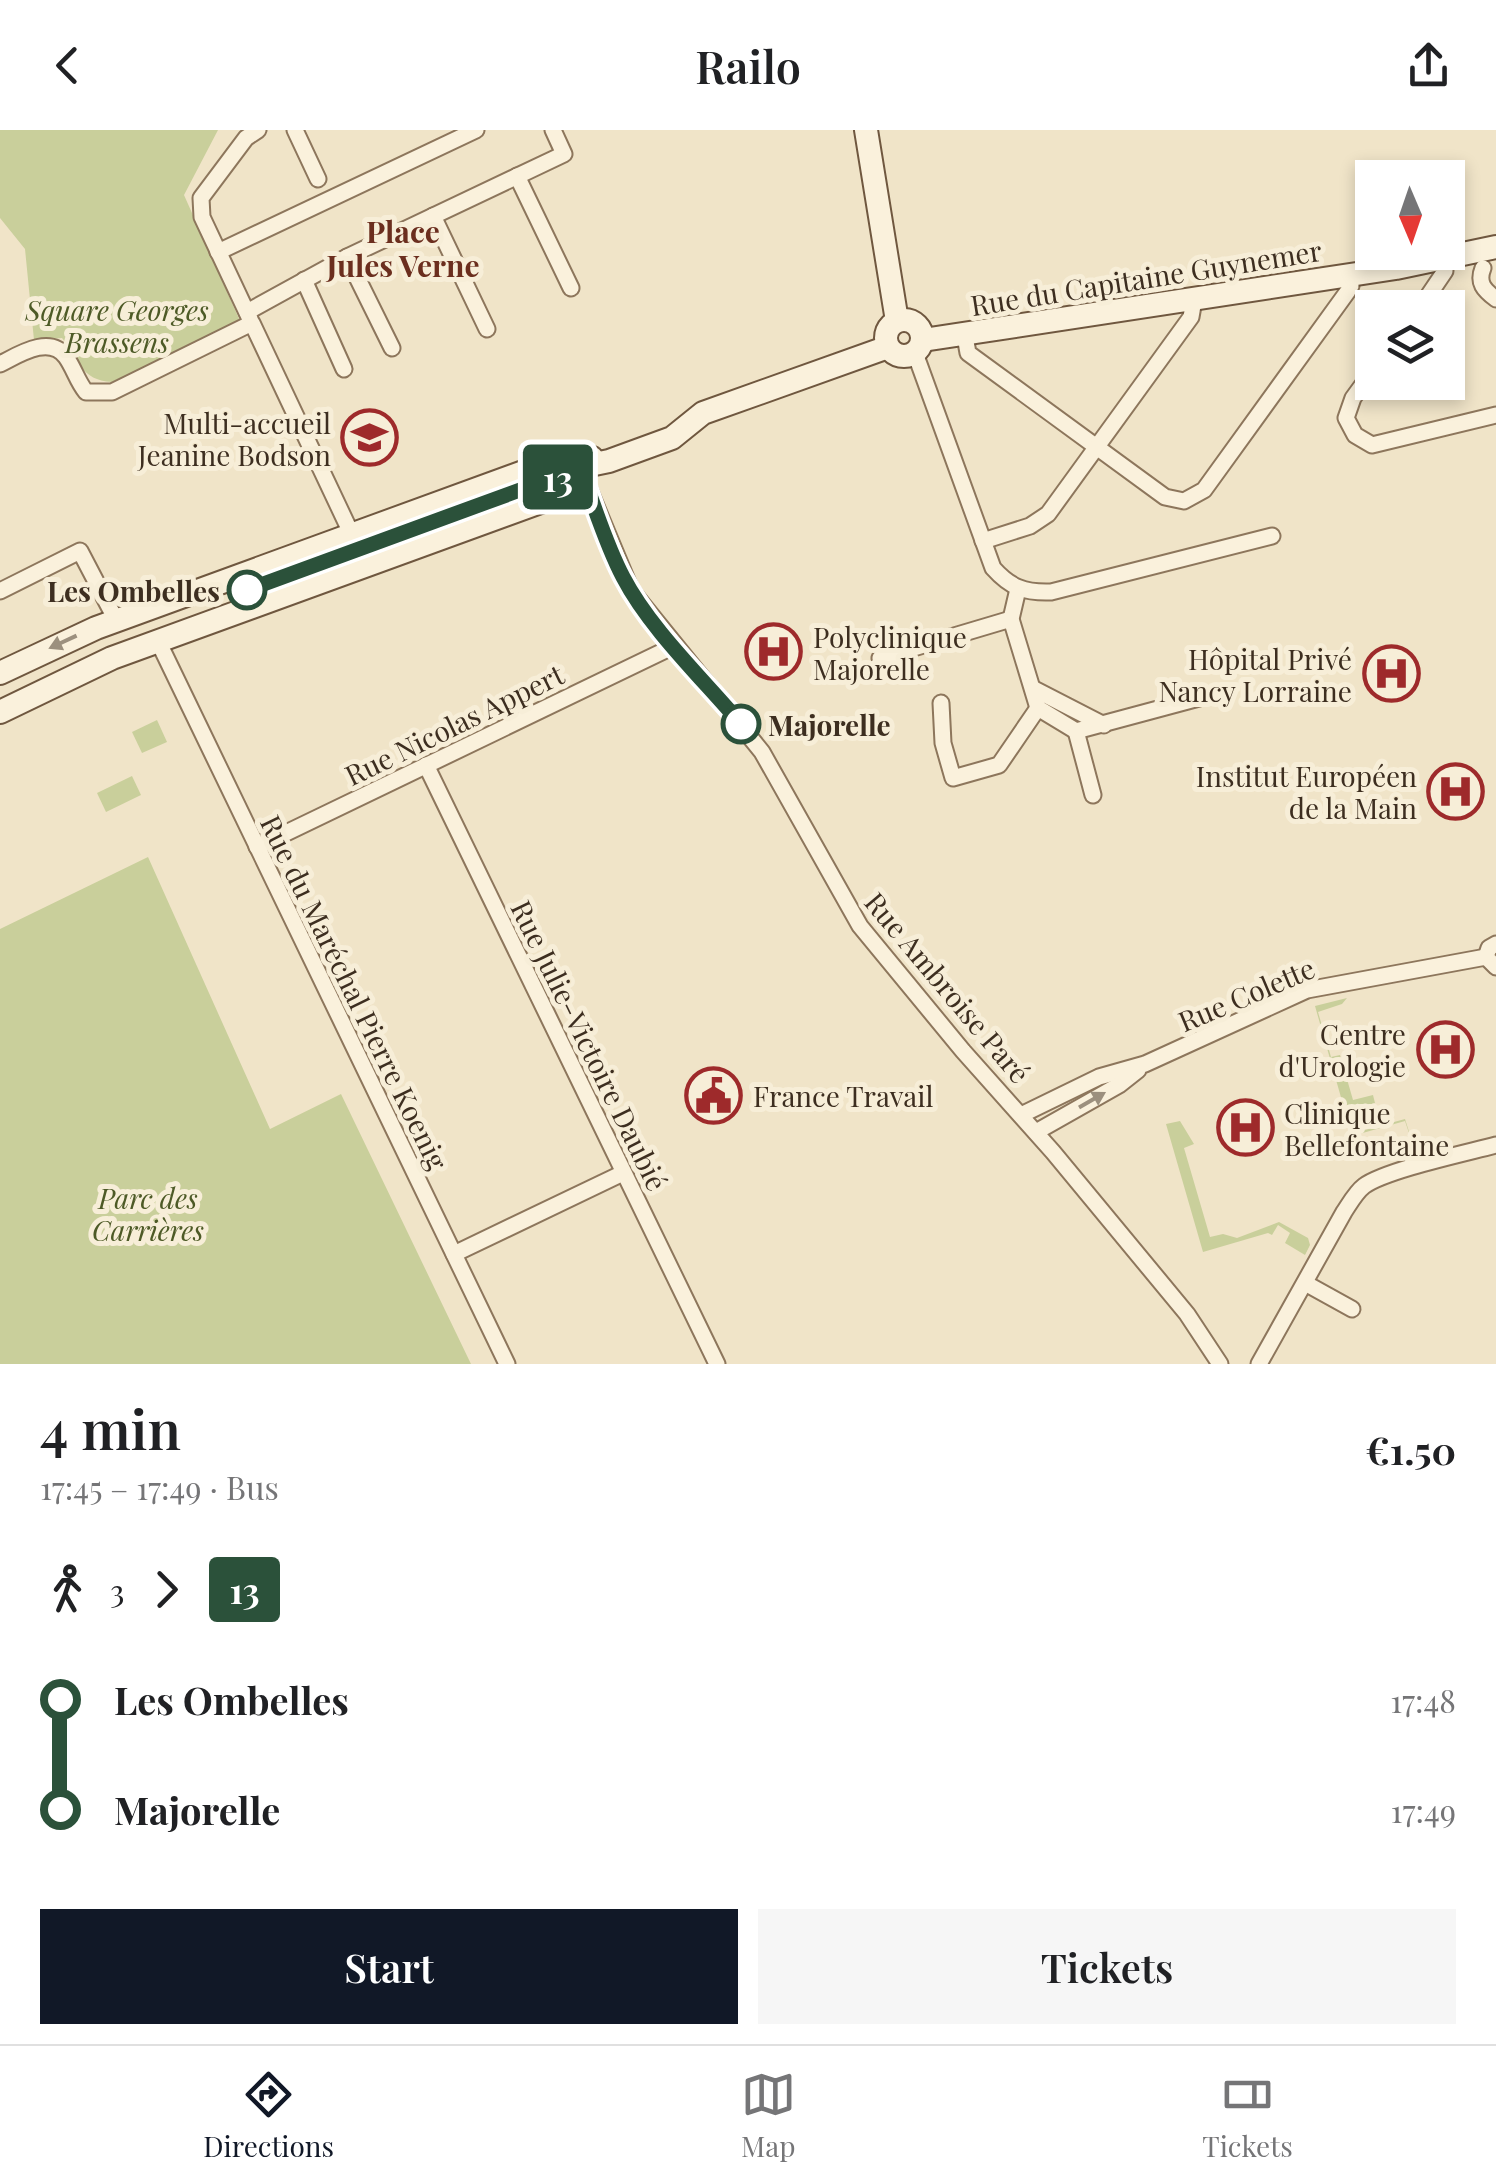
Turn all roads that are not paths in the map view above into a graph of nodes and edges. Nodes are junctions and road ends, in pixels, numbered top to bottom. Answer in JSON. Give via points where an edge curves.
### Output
{"nodes":[{"id":1,"x":258,"y":130,"type":"edge"},
{"id":2,"x":294,"y":130,"type":"edge"},
{"id":3,"x":476,"y":130,"type":"edge"},
{"id":4,"x":553,"y":130,"type":"edge"},
{"id":5,"x":866,"y":130,"type":"edge"},
{"id":6,"x":517,"y":176,"type":"junction"},
{"id":7,"x":318,"y":179,"type":"dead end"},
{"id":8,"x":432,"y":216,"type":"junction"},
{"id":9,"x":218,"y":252,"type":"junction"},
{"id":10,"x":347,"y":258,"type":"junction"},
{"id":11,"x":1488,"y":259,"type":"edge"},
{"id":12,"x":1381,"y":270,"type":"edge"},
{"id":13,"x":1350,"y":275,"type":"junction"},
{"id":14,"x":304,"y":280,"type":"junction"},
{"id":15,"x":571,"y":288,"type":"dead end"},
{"id":16,"x":1496,"y":299,"type":"edge"},
{"id":17,"x":1194,"y":300,"type":"junction"},
{"id":18,"x":249,"y":317,"type":"junction"},
{"id":19,"x":897,"y":321,"type":"junction"},
{"id":20,"x":487,"y":329,"type":"dead end"},
{"id":21,"x":965,"y":336,"type":"junction"},
{"id":22,"x":919,"y":346,"type":"junction"},
{"id":23,"x":888,"y":347,"type":"junction"},
{"id":24,"x":392,"y":348,"type":"dead end"},
{"id":25,"x":0,"y":364,"type":"edge"},
{"id":26,"x":344,"y":369,"type":"dead end"},
{"id":27,"x":1355,"y":395,"type":"edge"},
{"id":28,"x":1496,"y":416,"type":"edge"},
{"id":29,"x":1096,"y":448,"type":"junction"},
{"id":30,"x":580,"y":468,"type":"junction"},
{"id":31,"x":352,"y":534,"type":"junction"},
{"id":32,"x":1272,"y":536,"type":"dead end"},
{"id":33,"x":984,"y":541,"type":"junction"},
{"id":34,"x":1018,"y":589,"type":"junction"},
{"id":35,"x":0,"y":590,"type":"edge"},
{"id":36,"x":159,"y":604,"type":"junction"},
{"id":37,"x":1011,"y":619,"type":"junction"},
{"id":38,"x":116,"y":620,"type":"junction"},
{"id":39,"x":158,"y":641,"type":"junction"},
{"id":40,"x":674,"y":646,"type":"junction"},
{"id":41,"x":880,"y":658,"type":"dead end"},
{"id":42,"x":0,"y":673,"type":"edge"},
{"id":43,"x":1034,"y":689,"type":"junction"},
{"id":44,"x":1199,"y":698,"type":"dead end"},
{"id":45,"x":941,"y":703,"type":"dead end"},
{"id":46,"x":1038,"y":708,"type":"junction"},
{"id":47,"x":0,"y":712,"type":"edge"},
{"id":48,"x":1104,"y":726,"type":"junction"},
{"id":49,"x":1076,"y":731,"type":"junction"},
{"id":50,"x":426,"y":765,"type":"junction"},
{"id":51,"x":1093,"y":794,"type":"dead end"},
{"id":52,"x":256,"y":847,"type":"junction"},
{"id":53,"x":1493,"y":956,"type":"edge"},
{"id":54,"x":1146,"y":1064,"type":"junction"},
{"id":55,"x":1022,"y":1115,"type":"junction"},
{"id":56,"x":1036,"y":1132,"type":"junction"},
{"id":57,"x":1496,"y":1145,"type":"edge"},
{"id":58,"x":623,"y":1173,"type":"junction"},
{"id":59,"x":454,"y":1254,"type":"junction"},
{"id":60,"x":1306,"y":1283,"type":"junction"},
{"id":61,"x":1352,"y":1309,"type":"dead end"},
{"id":62,"x":507,"y":1364,"type":"edge"},
{"id":63,"x":717,"y":1364,"type":"edge"},
{"id":64,"x":1220,"y":1364,"type":"edge"},
{"id":65,"x":1259,"y":1364,"type":"edge"}],
"edges":[{"from":1,"to":9,"type":"street","via":[[201,198]]},
{"from":2,"to":7,"type":"street"},
{"from":3,"to":9,"type":"street"},
{"from":4,"to":6,"type":"street","via":[[564,154]]},
{"from":5,"to":19,"type":"street"},
{"from":6,"to":8,"type":"street"},
{"from":6,"to":15,"type":"street"},
{"from":8,"to":10,"type":"street"},
{"from":8,"to":20,"type":"street"},
{"from":9,"to":18,"type":"street"},
{"from":10,"to":14,"type":"street"},
{"from":10,"to":24,"type":"street"},
{"from":11,"to":16,"type":"street","via":[[1480,280]]},
{"from":12,"to":13,"type":"street","name":"Rue du Capitaine Guynemer"},
{"from":13,"to":17,"type":"street","name":"Rue du Capitaine Guynemer"},
{"from":13,"to":29,"type":"street","via":[[1348,291],[1199,496],[1166,498]]},
{"from":14,"to":18,"type":"street"},
{"from":14,"to":26,"type":"street"},
{"from":17,"to":21,"type":"street","name":"Rue du Capitaine Guynemer"},
{"from":17,"to":29,"type":"street","via":[[1191,318]]},
{"from":18,"to":25,"type":"street","via":[[101,395],[86,392],[59,350],[44,347]]},
{"from":18,"to":31,"type":"street"},
{"from":19,"to":22,"type":"street","via":[[916,323]]},
{"from":19,"to":23,"type":"street","via":[[887,331]]},
{"from":21,"to":22,"type":"street","name":"Rue du Capitaine Guynemer"},
{"from":21,"to":29,"type":"street","via":[[968,353]]},
{"from":22,"to":23,"type":"street","via":[[897,355]]},
{"from":22,"to":33,"type":"street"},
{"from":23,"to":30,"type":"street","via":[[704,413],[672,438]]},
{"from":27,"to":28,"type":"street","via":[[1346,418],[1354,435],[1372,445]]},
{"from":29,"to":33,"type":"street","via":[[1039,522]]},
{"from":30,"to":31,"type":"street","via":[[559,458]]},
{"from":30,"to":39,"type":"street","via":[[573,488],[552,498]]},
{"from":30,"to":40,"type":"street","name":"Rue Ambroise Paré","via":[[624,578]]},
{"from":31,"to":36,"type":"street"},
{"from":32,"to":34,"type":"street","via":[[1050,592]]},
{"from":33,"to":34,"type":"street","via":[[993,568]]},
{"from":34,"to":37,"type":"street"},
{"from":35,"to":38,"type":"street","via":[[80,551]]},
{"from":36,"to":38,"type":"street"},
{"from":36,"to":39,"type":"street","via":[[172,617]]},
{"from":37,"to":41,"type":"street"},
{"from":37,"to":43,"type":"street"},
{"from":38,"to":39,"type":"street","via":[[134,642]]},
{"from":38,"to":42,"type":"street","one_way":true},
{"from":39,"to":47,"type":"street"},
{"from":39,"to":52,"type":"street","name":"Rue du Maréchal Pierre Koenig"},
{"from":40,"to":50,"type":"street","name":"Rue Nicolas Appert"},
{"from":40,"to":55,"type":"street","name":"Rue Ambroise Paré","via":[[762,752],[860,926]]},
{"from":43,"to":46,"type":"street"},
{"from":43,"to":48,"type":"street"},
{"from":44,"to":48,"type":"street"},
{"from":45,"to":46,"type":"street","via":[[953,778],[999,764]]},
{"from":46,"to":49,"type":"street"},
{"from":48,"to":49,"type":"street"},
{"from":49,"to":51,"type":"street"},
{"from":50,"to":52,"type":"street","name":"Rue Nicolas Appert"},
{"from":50,"to":58,"type":"street","name":"Rue Julie-Victoire Daubié"},
{"from":52,"to":59,"type":"street","name":"Rue du Maréchal Pierre Koenig"},
{"from":53,"to":54,"type":"street","name":"Rue Colette","via":[[1307,990]]},
{"from":54,"to":55,"type":"street","name":"Rue Colette","via":[[1099,1077]]},
{"from":56,"to":54,"type":"street","name":"Rue Colette","one_way":true},
{"from":55,"to":56,"type":"street","name":"Rue Ambroise Paré"},
{"from":56,"to":64,"type":"street","name":"Rue Ambroise Paré","via":[[1187,1314]]},
{"from":57,"to":60,"type":"street","via":[[1365,1186]]},
{"from":58,"to":59,"type":"street"},
{"from":58,"to":63,"type":"street","name":"Rue Julie-Victoire Daubié"},
{"from":59,"to":62,"type":"street","name":"Rue du Maréchal Pierre Koenig"},
{"from":60,"to":61,"type":"street"},
{"from":60,"to":65,"type":"street"}]}
